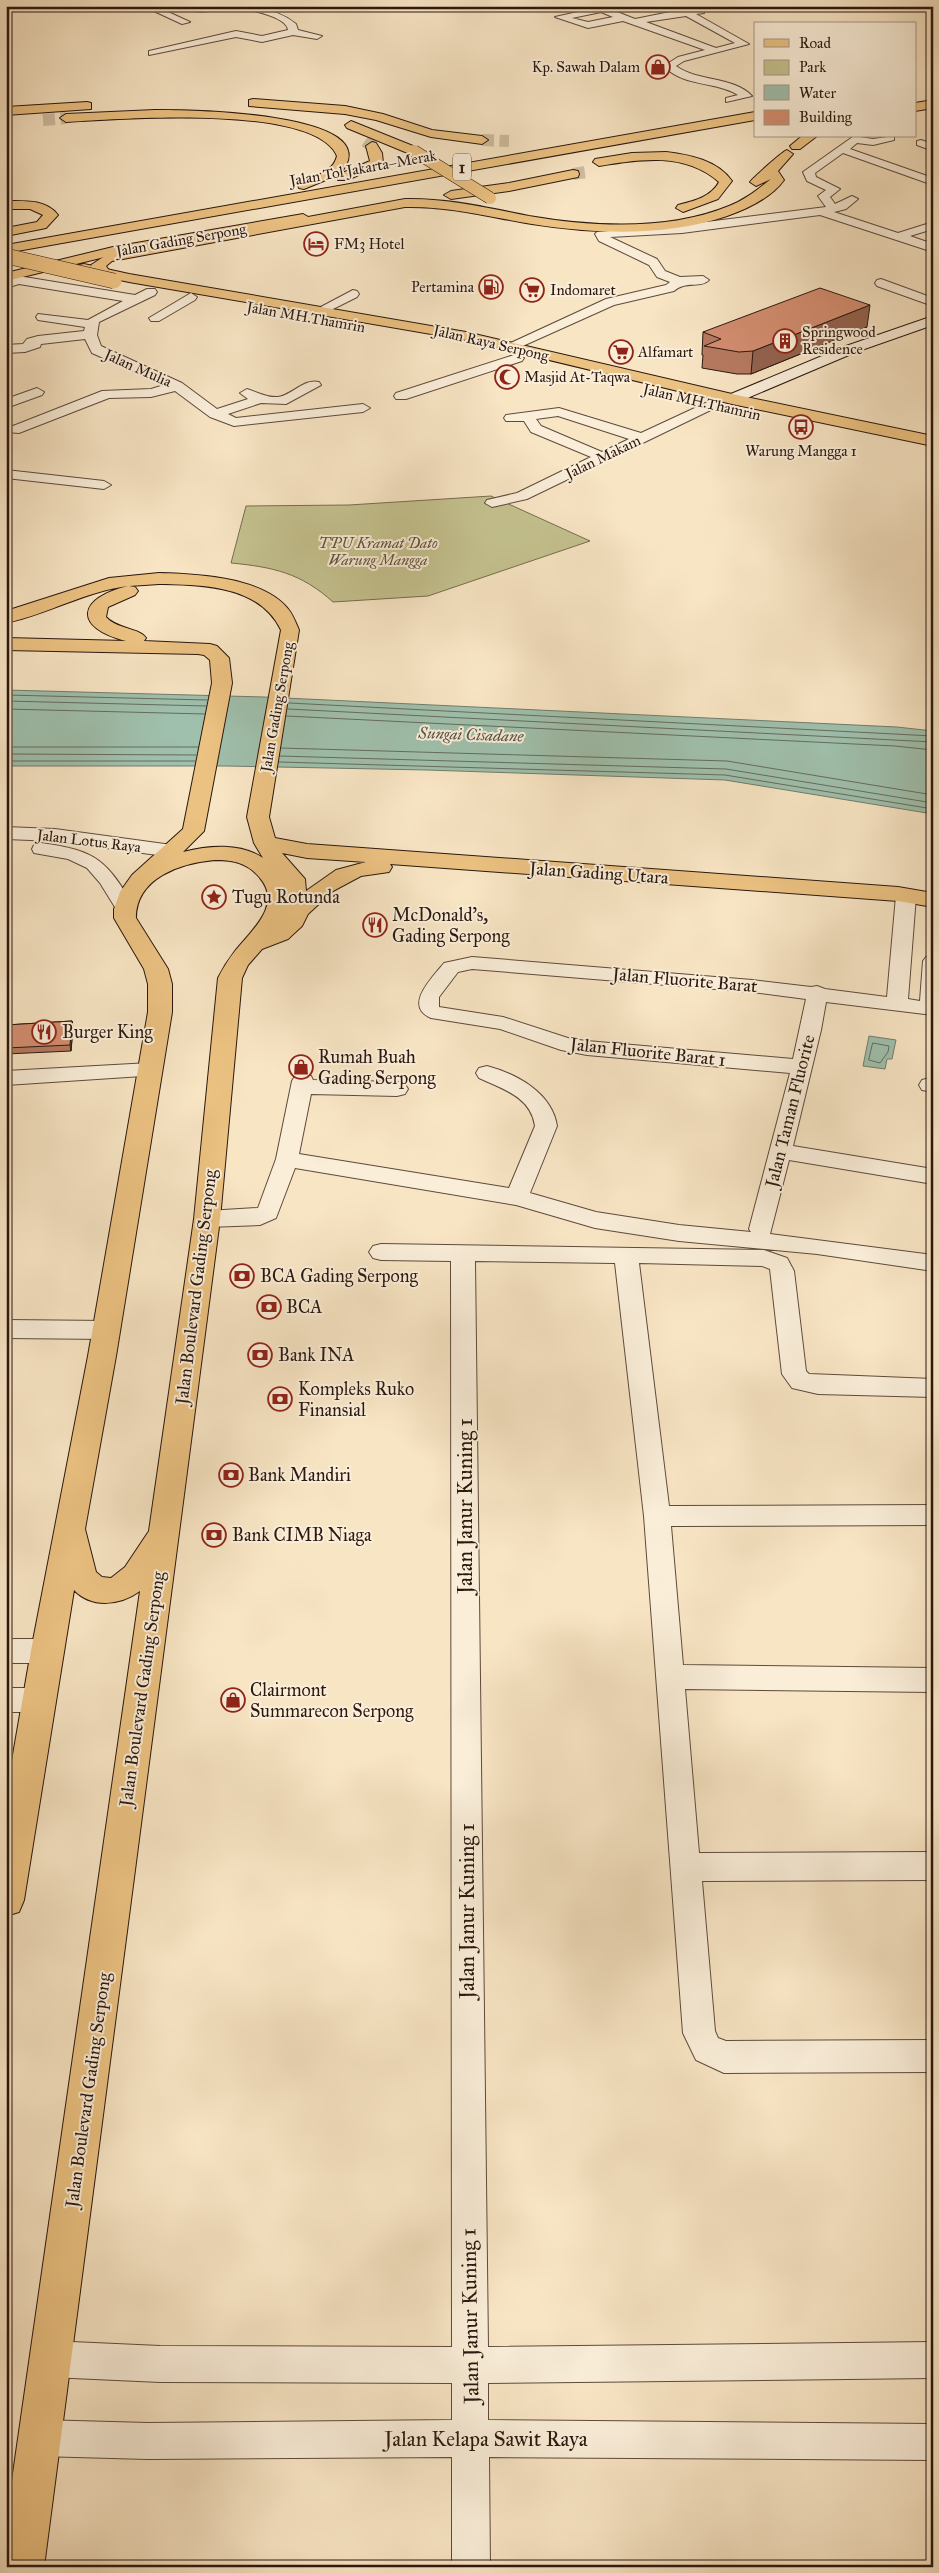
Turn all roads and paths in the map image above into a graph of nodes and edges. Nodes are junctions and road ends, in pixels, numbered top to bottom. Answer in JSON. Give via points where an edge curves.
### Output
{"nodes":[{"id":1,"x":148,"y":6,"type":"edge"},
{"id":2,"x":187,"y":6,"type":"edge"},
{"id":3,"x":232,"y":6,"type":"edge"},
{"id":4,"x":620,"y":6,"type":"edge"},
{"id":5,"x":704,"y":6,"type":"edge"},
{"id":6,"x":595,"y":8,"type":"edge"},
{"id":7,"x":685,"y":12,"type":"junction"},
{"id":8,"x":622,"y":18,"type":"junction"},
{"id":9,"x":185,"y":22,"type":"dead end"},
{"id":10,"x":632,"y":22,"type":"junction"},
{"id":11,"x":293,"y":32,"type":"junction"},
{"id":12,"x":317,"y":36,"type":"dead end"},
{"id":13,"x":165,"y":41,"type":"dead end"},
{"id":14,"x":207,"y":41,"type":"junction"},
{"id":15,"x":728,"y":49,"type":"junction"},
{"id":16,"x":715,"y":51,"type":"junction"},
{"id":17,"x":152,"y":53,"type":"dead end"},
{"id":18,"x":746,"y":57,"type":"dead end"},
{"id":19,"x":726,"y":85,"type":"junction"},
{"id":20,"x":690,"y":90,"type":"dead end"},
{"id":21,"x":933,"y":94,"type":"edge"},
{"id":22,"x":916,"y":98,"type":"edge"},
{"id":23,"x":730,"y":100,"type":"dead end"},
{"id":24,"x":177,"y":102,"type":"junction"},
{"id":25,"x":225,"y":102,"type":"dead end"},
{"id":26,"x":244,"y":103,"type":"dead end"},
{"id":27,"x":933,"y":104,"type":"edge"},
{"id":28,"x":916,"y":107,"type":"edge"},
{"id":29,"x":140,"y":108,"type":"junction"},
{"id":30,"x":6,"y":111,"type":"edge"},
{"id":31,"x":754,"y":114,"type":"edge"},
{"id":32,"x":754,"y":114,"type":"edge"},
{"id":33,"x":66,"y":118,"type":"tunnel mouth"},
{"id":34,"x":6,"y":119,"type":"edge"},
{"id":35,"x":43,"y":120,"type":"tunnel mouth"},
{"id":36,"x":754,"y":126,"type":"edge"},
{"id":37,"x":808,"y":138,"type":"edge"},
{"id":38,"x":859,"y":138,"type":"edge"},
{"id":39,"x":890,"y":138,"type":"dead end"},
{"id":40,"x":482,"y":140,"type":"tunnel mouth"},
{"id":41,"x":545,"y":140,"type":"dead end"},
{"id":42,"x":921,"y":143,"type":"dead end"},
{"id":43,"x":933,"y":148,"type":"edge"},
{"id":44,"x":841,"y":149,"type":"junction"},
{"id":45,"x":419,"y":150,"type":"junction"},
{"id":46,"x":685,"y":160,"type":"junction"},
{"id":47,"x":771,"y":171,"type":"junction"},
{"id":48,"x":933,"y":171,"type":"edge"},
{"id":49,"x":587,"y":172,"type":"tunnel mouth"},
{"id":50,"x":573,"y":174,"type":"tunnel mouth"},
{"id":51,"x":914,"y":176,"type":"junction"},
{"id":52,"x":933,"y":182,"type":"edge"},
{"id":53,"x":295,"y":188,"type":"junction"},
{"id":54,"x":405,"y":195,"type":"junction"},
{"id":55,"x":495,"y":196,"type":"junction"},
{"id":56,"x":852,"y":199,"type":"dead end"},
{"id":57,"x":312,"y":204,"type":"junction"},
{"id":58,"x":6,"y":207,"type":"edge"},
{"id":59,"x":833,"y":208,"type":"junction"},
{"id":60,"x":356,"y":210,"type":"junction"},
{"id":61,"x":859,"y":210,"type":"dead end"},
{"id":62,"x":168,"y":219,"type":"junction"},
{"id":63,"x":933,"y":225,"type":"edge"},
{"id":64,"x":6,"y":232,"type":"edge"},
{"id":65,"x":898,"y":236,"type":"junction"},
{"id":66,"x":933,"y":248,"type":"edge"},
{"id":67,"x":6,"y":249,"type":"edge"},
{"id":68,"x":6,"y":258,"type":"edge"},
{"id":69,"x":6,"y":266,"type":"edge"},
{"id":70,"x":6,"y":277,"type":"edge"},
{"id":71,"x":102,"y":280,"type":"junction"},
{"id":72,"x":703,"y":280,"type":"dead end"},
{"id":73,"x":678,"y":281,"type":"junction"},
{"id":74,"x":881,"y":283,"type":"dead end"},
{"id":75,"x":6,"y":284,"type":"edge"},
{"id":76,"x":158,"y":288,"type":"junction"},
{"id":77,"x":133,"y":293,"type":"junction"},
{"id":78,"x":353,"y":294,"type":"dead end"},
{"id":79,"x":191,"y":297,"type":"junction"},
{"id":80,"x":207,"y":300,"type":"joint"},
{"id":81,"x":933,"y":302,"type":"edge"},
{"id":82,"x":323,"y":309,"type":"junction"},
{"id":83,"x":155,"y":318,"type":"dead end"},
{"id":84,"x":933,"y":320,"type":"edge"},
{"id":85,"x":30,"y":326,"type":"dead end"},
{"id":86,"x":91,"y":329,"type":"junction"},
{"id":87,"x":6,"y":349,"type":"edge"},
{"id":88,"x":514,"y":352,"type":"junction"},
{"id":89,"x":572,"y":366,"type":"junction"},
{"id":90,"x":314,"y":384,"type":"dead end"},
{"id":91,"x":177,"y":386,"type":"junction"},
{"id":92,"x":37,"y":392,"type":"dead end"},
{"id":93,"x":401,"y":396,"type":"dead end"},
{"id":94,"x":732,"y":398,"type":"junction"},
{"id":95,"x":6,"y":404,"type":"edge"},
{"id":96,"x":712,"y":404,"type":"junction"},
{"id":97,"x":363,"y":408,"type":"dead end"},
{"id":98,"x":215,"y":414,"type":"junction"},
{"id":99,"x":527,"y":416,"type":"junction"},
{"id":100,"x":511,"y":418,"type":"dead end"},
{"id":101,"x":6,"y":428,"type":"edge"},
{"id":102,"x":642,"y":438,"type":"junction"},
{"id":103,"x":930,"y":446,"type":"edge"},
{"id":104,"x":602,"y":458,"type":"junction"},
{"id":105,"x":6,"y":474,"type":"edge"},
{"id":106,"x":104,"y":485,"type":"dead end"},
{"id":107,"x":492,"y":503,"type":"dead end"},
{"id":108,"x":202,"y":582,"type":"junction"},
{"id":109,"x":6,"y":617,"type":"edge"},
{"id":110,"x":6,"y":644,"type":"edge"},
{"id":111,"x":182,"y":647,"type":"junction"},
{"id":112,"x":6,"y":834,"type":"edge"},
{"id":113,"x":82,"y":839,"type":"junction"},
{"id":114,"x":6,"y":847,"type":"edge"},
{"id":115,"x":267,"y":847,"type":"junction"},
{"id":116,"x":172,"y":851,"type":"junction"},
{"id":117,"x":64,"y":852,"type":"junction"},
{"id":118,"x":144,"y":877,"type":"junction"},
{"id":119,"x":933,"y":900,"type":"edge"},
{"id":120,"x":905,"y":905,"type":"junction"},
{"id":121,"x":125,"y":908,"type":"junction"},
{"id":122,"x":297,"y":912,"type":"junction"},
{"id":123,"x":933,"y":918,"type":"edge"},
{"id":124,"x":251,"y":947,"type":"junction"},
{"id":125,"x":933,"y":961,"type":"edge"},
{"id":126,"x":816,"y":992,"type":"junction"},
{"id":127,"x":898,"y":1004,"type":"junction"},
{"id":128,"x":931,"y":1009,"type":"edge"},
{"id":129,"x":438,"y":1014,"type":"joint"},
{"id":130,"x":802,"y":1067,"type":"junction"},
{"id":131,"x":150,"y":1070,"type":"junction"},
{"id":132,"x":486,"y":1074,"type":"dead end"},
{"id":133,"x":6,"y":1078,"type":"edge"},
{"id":134,"x":397,"y":1089,"type":"dead end"},
{"id":135,"x":779,"y":1151,"type":"junction"},
{"id":136,"x":287,"y":1159,"type":"junction"},
{"id":137,"x":933,"y":1178,"type":"edge"},
{"id":138,"x":517,"y":1197,"type":"junction"},
{"id":139,"x":207,"y":1219,"type":"junction"},
{"id":140,"x":761,"y":1229,"type":"dead end"},
{"id":141,"x":381,"y":1252,"type":"dead end"},
{"id":142,"x":463,"y":1254,"type":"junction"},
{"id":143,"x":626,"y":1255,"type":"junction"},
{"id":144,"x":933,"y":1263,"type":"edge"},
{"id":145,"x":6,"y":1329,"type":"edge"},
{"id":146,"x":107,"y":1330,"type":"junction"},
{"id":147,"x":933,"y":1388,"type":"edge"},
{"id":148,"x":933,"y":1515,"type":"edge"},
{"id":149,"x":657,"y":1516,"type":"junction"},
{"id":150,"x":70,"y":1526,"type":"junction"},
{"id":151,"x":165,"y":1526,"type":"junction"},
{"id":152,"x":6,"y":1651,"type":"edge"},
{"id":153,"x":46,"y":1651,"type":"junction"},
{"id":154,"x":670,"y":1678,"type":"junction"},
{"id":155,"x":933,"y":1680,"type":"edge"},
{"id":156,"x":6,"y":1700,"type":"edge"},
{"id":157,"x":38,"y":1700,"type":"junction"},
{"id":158,"x":933,"y":1866,"type":"edge"},
{"id":159,"x":684,"y":1867,"type":"junction"},
{"id":160,"x":6,"y":1900,"type":"edge"},
{"id":161,"x":933,"y":2056,"type":"edge"},
{"id":162,"x":50,"y":2359,"type":"junction"},
{"id":163,"x":933,"y":2360,"type":"edge"},
{"id":164,"x":470,"y":2365,"type":"junction"},
{"id":165,"x":39,"y":2438,"type":"junction"},
{"id":166,"x":471,"y":2438,"type":"junction"},
{"id":167,"x":933,"y":2442,"type":"edge"},
{"id":168,"x":22,"y":2567,"type":"edge"},
{"id":169,"x":471,"y":2567,"type":"edge"}],
"edges":[{"from":1,"to":9,"type":"street"},
{"from":2,"to":3,"type":"street","via":[[206,10]]},
{"from":3,"to":11,"type":"street","via":[[287,20],[293,26]]},
{"from":4,"to":6,"type":"street"},
{"from":5,"to":7,"type":"street","via":[[707,10]]},
{"from":6,"to":8,"type":"street"},
{"from":6,"to":8,"type":"street","via":[[560,17],[588,25]]},
{"from":7,"to":10,"type":"street"},
{"from":7,"to":15,"type":"street","via":[[744,44]]},
{"from":8,"to":10,"type":"street"},
{"from":10,"to":16,"type":"street"},
{"from":11,"to":12,"type":"street"},
{"from":11,"to":14,"type":"street","via":[[262,39],[236,34]]},
{"from":13,"to":14,"type":"street","via":[[186,37]]},
{"from":14,"to":17,"type":"street"},
{"from":15,"to":16,"type":"street"},
{"from":15,"to":18,"type":"street"},
{"from":16,"to":19,"type":"street","via":[[681,59],[669,66],[693,77]]},
{"from":19,"to":20,"type":"street"},
{"from":19,"to":23,"type":"street","via":[[747,96]]},
{"from":21,"to":22,"type":"main road"},
{"from":24,"to":25,"type":"main road"},
{"from":24,"to":30,"type":"main road"},
{"from":24,"to":45,"type":"main road","via":[[272,107],[333,116],[383,129]]},
{"from":26,"to":40,"type":"main road","via":[[345,110],[431,133]]},
{"from":27,"to":28,"type":"main road"},
{"from":29,"to":34,"type":"main road"},
{"from":29,"to":45,"type":"main road","via":[[217,108],[320,118],[366,130]]},
{"from":29,"to":53,"type":"main road","via":[[260,114],[330,127],[369,144],[378,160],[369,168]]},
{"from":31,"to":41,"type":"main road"},
{"from":32,"to":62,"type":"main road","name":"Jalan Tol Jakarta–Merak","number":"1"},
{"from":33,"to":53,"type":"main road","via":[[161,114],[245,116],[304,128],[324,136],[342,150],[341,168],[318,181]]},
{"from":34,"to":35,"type":"main road"},
{"from":36,"to":57,"type":"main road","name":"Jalan Tol Jakarta–Merak","number":"1"},
{"from":37,"to":47,"type":"main road"},
{"from":38,"to":39,"type":"street","via":[[873,142]]},
{"from":38,"to":44,"type":"street"},
{"from":42,"to":43,"type":"street"},
{"from":44,"to":51,"type":"street"},
{"from":44,"to":59,"type":"street","via":[[809,172],[810,179],[834,189],[824,196]]},
{"from":45,"to":55,"type":"main road","bridge":true},
{"from":46,"to":49,"type":"main road"},
{"from":46,"to":54,"type":"main road","via":[[636,156]]},
{"from":46,"to":55,"type":"main road","via":[[717,171],[726,181],[723,188],[714,197],[697,204],[647,215],[577,215],[546,211]]},
{"from":47,"to":55,"type":"main road","via":[[726,200],[683,214],[654,219],[576,220],[511,207]]},
{"from":47,"to":60,"type":"main road","via":[[778,180],[735,208],[711,217],[643,227],[567,224],[427,203]]},
{"from":48,"to":51,"type":"street"},
{"from":50,"to":54,"type":"main road","via":[[469,194]]},
{"from":51,"to":52,"type":"street"},
{"from":53,"to":62,"type":"main road"},
{"from":54,"to":57,"type":"main road"},
{"from":56,"to":59,"type":"street"},
{"from":57,"to":68,"type":"main road","name":"Jalan Tol Jakarta–Merak","number":"1"},
{"from":58,"to":64,"type":"main road","via":[[37,214],[40,218],[28,228]]},
{"from":59,"to":61,"type":"street"},
{"from":59,"to":65,"type":"street"},
{"from":59,"to":73,"type":"street","via":[[682,230],[601,234],[603,238],[653,262],[661,274]]},
{"from":60,"to":70,"type":"main road","name":"Jalan Gading Serpong","via":[[113,251]]},
{"from":60,"to":71,"type":"main road","via":[[340,216],[108,258],[98,264]]},
{"from":62,"to":67,"type":"main road","name":"Jalan Tol Jakarta–Merak","number":"1"},
{"from":63,"to":65,"type":"street"},
{"from":65,"to":66,"type":"street"},
{"from":67,"to":71,"type":"main road","name":"Jalan Raya Serpong","via":[[84,268]]},
{"from":68,"to":71,"type":"main road","bridge":true},
{"from":69,"to":71,"type":"main road"},
{"from":71,"to":76,"type":"main road","name":"Jalan Raya Serpong"},
{"from":71,"to":77,"type":"main road","name":"Jalan Raya Serpong"},
{"from":72,"to":73,"type":"street"},
{"from":73,"to":88,"type":"street","via":[[670,288],[610,302]]},
{"from":74,"to":81,"type":"street"},
{"from":75,"to":77,"type":"street","via":[[18,280]]},
{"from":76,"to":77,"type":"main road","name":"Jalan Raya Serpong"},
{"from":76,"to":79,"type":"main road","name":"Jalan Raya Serpong"},
{"from":76,"to":82,"type":"main road","name":"Jalan Raya Serpong"},
{"from":77,"to":86,"type":"street","via":[[94,320]]},
{"from":78,"to":82,"type":"street"},
{"from":79,"to":80,"type":"main road","name":"Jalan Raya Serpong"},
{"from":79,"to":83,"type":"street"},
{"from":80,"to":88,"type":"main road","name":"Jalan MH.Thamrin"},
{"from":82,"to":88,"type":"main road","name":"Jalan Raya Serpong"},
{"from":84,"to":94,"type":"main road","via":[[850,349]]},
{"from":85,"to":86,"type":"street","via":[[46,318]]},
{"from":86,"to":87,"type":"street","via":[[38,340],[25,348]]},
{"from":86,"to":91,"type":"street","name":"Jalan Mulia","via":[[92,344],[97,350]]},
{"from":88,"to":89,"type":"main road","name":"Jalan MH.Thamrin"},
{"from":88,"to":93,"type":"street"},
{"from":89,"to":94,"type":"main road"},
{"from":89,"to":96,"type":"main road","name":"Jalan MH.Thamrin"},
{"from":90,"to":98,"type":"street","via":[[281,401],[254,396]]},
{"from":91,"to":98,"type":"street","name":"Jalan Mulia"},
{"from":91,"to":101,"type":"street","via":[[150,393],[107,394],[14,430]]},
{"from":92,"to":95,"type":"street"},
{"from":94,"to":103,"type":"main road"},
{"from":96,"to":102,"type":"street","name":"Jalan Makam"},
{"from":96,"to":103,"type":"main road","name":"Jalan MH.Thamrin"},
{"from":97,"to":98,"type":"street","name":"Jalan Mulia","via":[[234,422]]},
{"from":99,"to":100,"type":"street"},
{"from":99,"to":102,"type":"street","via":[[562,412]]},
{"from":99,"to":104,"type":"street","via":[[536,429]]},
{"from":102,"to":104,"type":"street","name":"Jalan Makam"},
{"from":104,"to":107,"type":"street","name":"Jalan Makam","via":[[508,502]]},
{"from":105,"to":106,"type":"street"},
{"from":108,"to":109,"type":"main road","name":"Jalan Gading Serpong","via":[[179,579],[117,582]]},
{"from":108,"to":111,"type":"main road","via":[[131,590],[105,599],[98,607],[96,616],[100,625],[110,631]]},
{"from":108,"to":115,"type":"main road","name":"Jalan Gading Serpong","via":[[257,594],[277,606],[288,621],[290,630],[258,817]]},
{"from":110,"to":111,"type":"main road"},
{"from":111,"to":116,"type":"main road","via":[[215,654],[219,658],[222,683],[198,816],[193,831]]},
{"from":112,"to":113,"type":"street","name":"Jalan Lotus Raya"},
{"from":113,"to":116,"type":"street","name":"Jalan Lotus Raya"},
{"from":113,"to":117,"type":"street"},
{"from":114,"to":117,"type":"street","name":"Jalan Lotus Raya"},
{"from":115,"to":120,"type":"main road","name":"Jalan Gading Utara"},
{"from":115,"to":122,"type":"main road","via":[[294,879]]},
{"from":116,"to":118,"type":"main road"},
{"from":117,"to":121,"type":"street","name":"Jalan Lotus Raya","via":[[93,861],[105,874]]},
{"from":118,"to":121,"type":"main road","via":[[131,892]]},
{"from":118,"to":124,"type":"main road","via":[[177,860],[202,854],[233,855],[261,865],[274,882],[279,901],[273,918]]},
{"from":119,"to":120,"type":"main road","name":"Jalan Gading Utara"},
{"from":120,"to":122,"type":"main road","name":"Jalan Gading Utara","via":[[379,867],[340,875]]},
{"from":120,"to":123,"type":"main road","name":"Jalan Gading Utara"},
{"from":120,"to":127,"type":"street"},
{"from":121,"to":131,"type":"main road","via":[[125,918],[156,969],[160,984],[160,1012]]},
{"from":122,"to":124,"type":"main road","name":"Jalan Boulevard Gading Serpong","via":[[294,921],[280,934]]},
{"from":124,"to":139,"type":"main road","name":"Jalan Boulevard Gading Serpong","via":[[230,978]]},
{"from":125,"to":128,"type":"street"},
{"from":126,"to":127,"type":"street","name":"Jalan Fluorite Barat"},
{"from":126,"to":129,"type":"street","name":"Jalan Fluorite Barat","via":[[472,963],[451,967],[429,997],[429,1010]]},
{"from":126,"to":130,"type":"street","name":"Jalan Taman Fluorite"},
{"from":127,"to":128,"type":"street","name":"Jalan Fluorite Barat"},
{"from":129,"to":130,"type":"street","name":"Jalan Fluorite Barat 1","via":[[503,1023],[568,1045],[587,1048]]},
{"from":130,"to":135,"type":"street","name":"Jalan Taman Fluorite"},
{"from":131,"to":133,"type":"street"},
{"from":131,"to":146,"type":"main road"},
{"from":132,"to":138,"type":"street","via":[[524,1091],[540,1106],[546,1119]]},
{"from":134,"to":136,"type":"street","via":[[358,1090],[302,1084]]},
{"from":135,"to":137,"type":"street"},
{"from":135,"to":140,"type":"street","name":"Jalan Taman Fluorite"},
{"from":136,"to":138,"type":"street"},
{"from":136,"to":139,"type":"street","via":[[266,1214]]},
{"from":138,"to":144,"type":"street","via":[[604,1221],[679,1233],[817,1246]]},
{"from":139,"to":151,"type":"main road","name":"Jalan Boulevard Gading Serpong"},
{"from":141,"to":142,"type":"street"},
{"from":142,"to":143,"type":"street"},
{"from":142,"to":164,"type":"street","name":"Jalan Janur Kuning 1"},
{"from":143,"to":147,"type":"street","via":[[764,1258],[773,1261],[782,1271],[794,1374],[798,1379],[818,1385]]},
{"from":143,"to":149,"type":"street"},
{"from":145,"to":146,"type":"street"},
{"from":146,"to":150,"type":"main road"},
{"from":148,"to":149,"type":"street"},
{"from":149,"to":154,"type":"street"},
{"from":150,"to":151,"type":"main road","via":[[83,1578],[91,1588],[108,1591],[130,1584],[142,1569]]},
{"from":150,"to":153,"type":"main road"},
{"from":151,"to":162,"type":"main road","name":"Jalan Boulevard Gading Serpong"},
{"from":152,"to":153,"type":"street"},
{"from":153,"to":157,"type":"main road"},
{"from":154,"to":155,"type":"street"},
{"from":154,"to":159,"type":"street"},
{"from":156,"to":157,"type":"street"},
{"from":157,"to":160,"type":"main road"},
{"from":158,"to":159,"type":"street"},
{"from":159,"to":161,"type":"street","via":[[699,2033],[707,2049],[724,2057]]},
{"from":162,"to":164,"type":"street","via":[[160,2364]]},
{"from":162,"to":165,"type":"main road","name":"Jalan Boulevard Gading Serpong"},
{"from":163,"to":164,"type":"street"},
{"from":164,"to":166,"type":"street","name":"Jalan Janur Kuning 1"},
{"from":165,"to":166,"type":"street","name":"Jalan Kelapa Sawit Raya","via":[[158,2441]]},
{"from":165,"to":168,"type":"main road","name":"Jalan Boulevard Gading Serpong"},
{"from":166,"to":167,"type":"street","name":"Jalan Kelapa Sawit Raya"},
{"from":166,"to":169,"type":"street","name":"Jalan Janur Kuning 1"}]}
